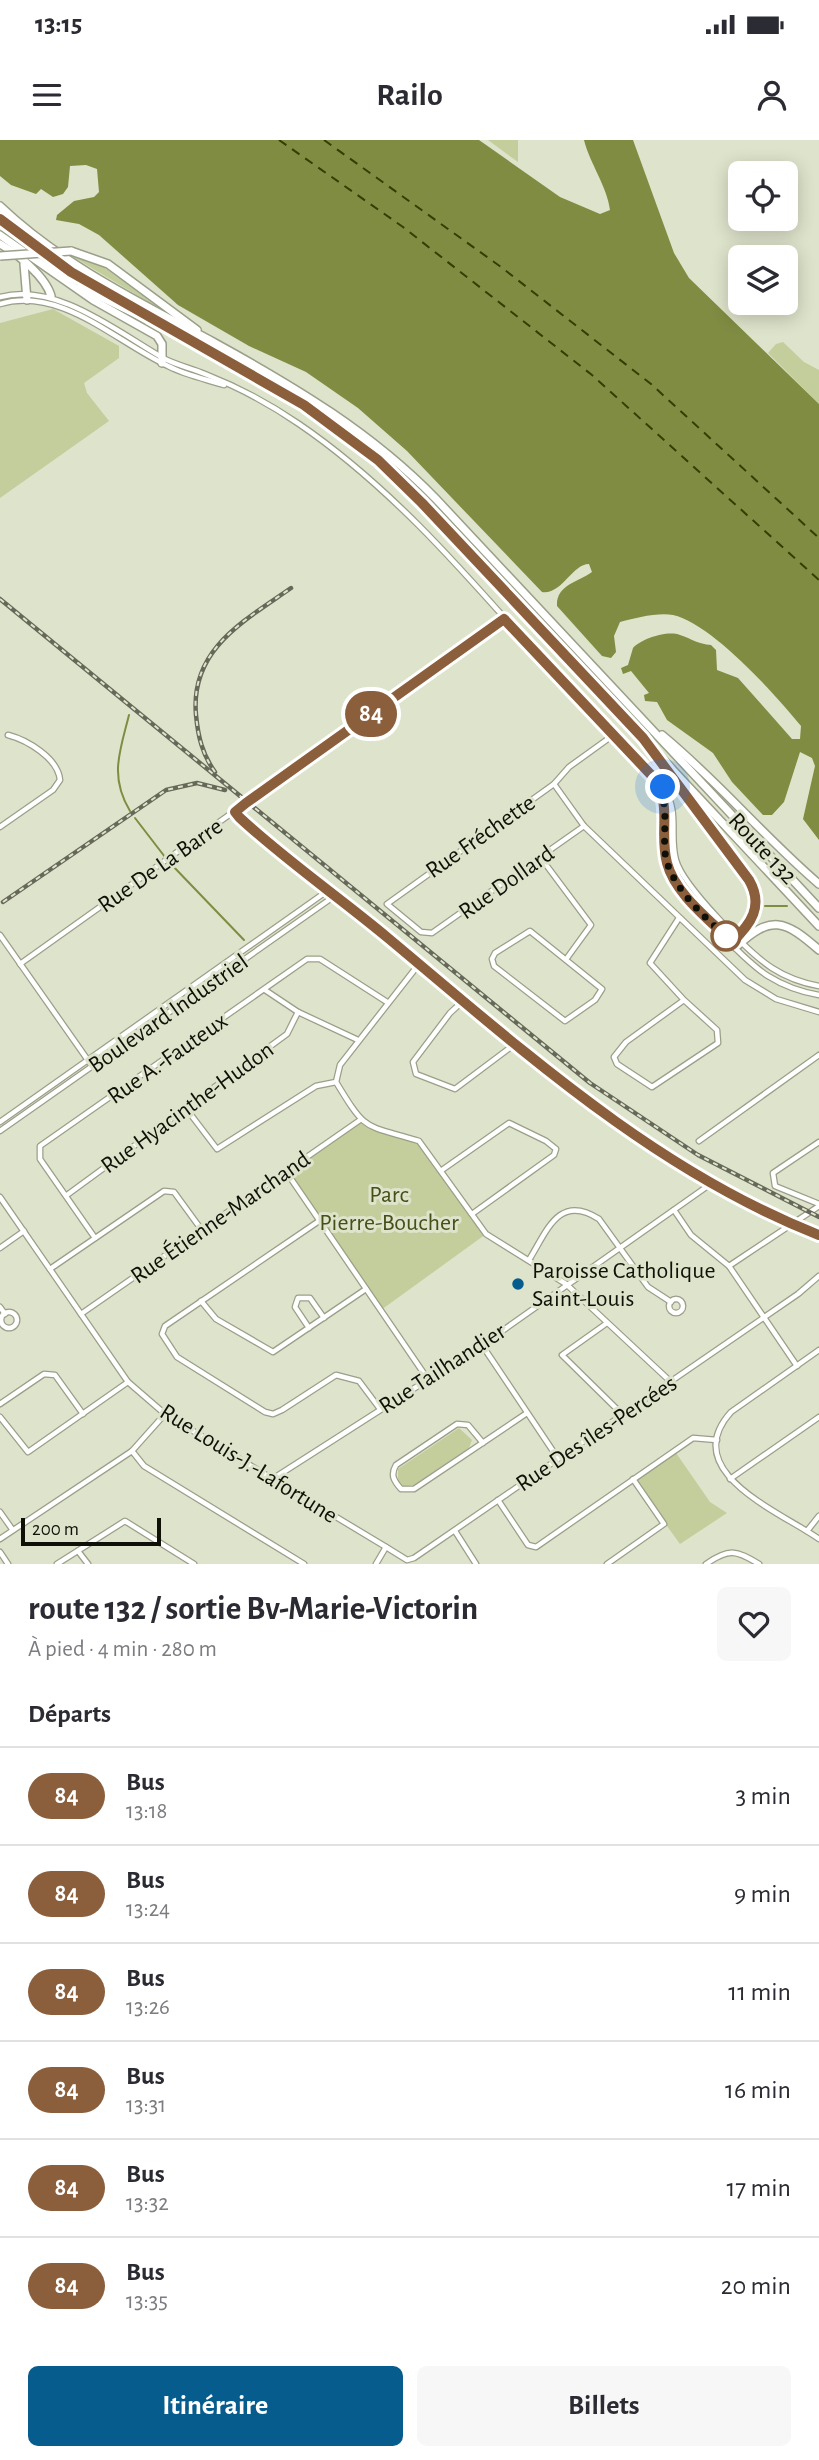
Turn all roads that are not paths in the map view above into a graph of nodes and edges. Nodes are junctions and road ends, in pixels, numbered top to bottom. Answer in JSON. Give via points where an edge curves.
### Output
{"nodes":[{"id":1,"x":0,"y":206,"type":"edge"},
{"id":2,"x":0,"y":219,"type":"edge"},
{"id":3,"x":0,"y":235,"type":"edge"},
{"id":4,"x":0,"y":244,"type":"edge"},
{"id":5,"x":0,"y":256,"type":"edge"},
{"id":6,"x":24,"y":264,"type":"junction"},
{"id":7,"x":62,"y":277,"type":"junction"},
{"id":8,"x":26,"y":296,"type":"junction"},
{"id":9,"x":51,"y":296,"type":"junction"},
{"id":10,"x":0,"y":297,"type":"edge"},
{"id":11,"x":0,"y":304,"type":"edge"},
{"id":12,"x":214,"y":343,"type":"junction"},
{"id":13,"x":160,"y":356,"type":"junction"},
{"id":14,"x":224,"y":359,"type":"junction"},
{"id":15,"x":504,"y":619,"type":"junction"},
{"id":16,"x":640,"y":718,"type":"junction"},
{"id":17,"x":8,"y":735,"type":"dead end"},
{"id":18,"x":612,"y":736,"type":"junction"},
{"id":19,"x":643,"y":738,"type":"junction"},
{"id":20,"x":655,"y":779,"type":"junction"},
{"id":21,"x":554,"y":784,"type":"junction"},
{"id":22,"x":235,"y":812,"type":"junction"},
{"id":23,"x":584,"y":826,"type":"junction"},
{"id":24,"x":0,"y":827,"type":"edge"},
{"id":25,"x":541,"y":858,"type":"junction"},
{"id":26,"x":819,"y":884,"type":"edge"},
{"id":27,"x":330,"y":889,"type":"junction"},
{"id":28,"x":336,"y":895,"type":"junction"},
{"id":29,"x":819,"y":908,"type":"edge"},
{"id":30,"x":679,"y":918,"type":"junction"},
{"id":31,"x":819,"y":926,"type":"edge"},
{"id":32,"x":427,"y":934,"type":"joint"},
{"id":33,"x":0,"y":935,"type":"edge"},
{"id":34,"x":737,"y":942,"type":"junction"},
{"id":35,"x":254,"y":943,"type":"junction"},
{"id":36,"x":259,"y":949,"type":"junction"},
{"id":37,"x":819,"y":950,"type":"edge"},
{"id":38,"x":238,"y":954,"type":"junction"},
{"id":39,"x":567,"y":958,"type":"junction"},
{"id":40,"x":243,"y":961,"type":"junction"},
{"id":41,"x":20,"y":964,"type":"junction"},
{"id":42,"x":419,"y":964,"type":"junction"},
{"id":43,"x":203,"y":979,"type":"junction"},
{"id":44,"x":207,"y":986,"type":"junction"},
{"id":45,"x":819,"y":986,"type":"edge"},
{"id":46,"x":265,"y":990,"type":"junction"},
{"id":47,"x":819,"y":995,"type":"edge"},
{"id":48,"x":684,"y":1000,"type":"junction"},
{"id":49,"x":463,"y":1001,"type":"junction"},
{"id":50,"x":387,"y":1002,"type":"junction"},
{"id":51,"x":166,"y":1005,"type":"junction"},
{"id":52,"x":170,"y":1012,"type":"junction"},
{"id":53,"x":298,"y":1012,"type":"junction"},
{"id":54,"x":819,"y":1012,"type":"edge"},
{"id":55,"x":141,"y":1023,"type":"junction"},
{"id":56,"x":145,"y":1029,"type":"junction"},
{"id":57,"x":125,"y":1033,"type":"junction"},
{"id":58,"x":130,"y":1040,"type":"junction"},
{"id":59,"x":358,"y":1040,"type":"junction"},
{"id":60,"x":515,"y":1045,"type":"junction"},
{"id":61,"x":819,"y":1055,"type":"edge"},
{"id":62,"x":88,"y":1060,"type":"junction"},
{"id":63,"x":92,"y":1066,"type":"junction"},
{"id":64,"x":336,"y":1082,"type":"junction"},
{"id":65,"x":185,"y":1107,"type":"junction"},
{"id":66,"x":360,"y":1120,"type":"junction"},
{"id":67,"x":0,"y":1122,"type":"edge"},
{"id":68,"x":0,"y":1131,"type":"edge"},
{"id":69,"x":699,"y":1141,"type":"dead end"},
{"id":70,"x":819,"y":1142,"type":"edge"},
{"id":71,"x":442,"y":1170,"type":"junction"},
{"id":72,"x":287,"y":1172,"type":"junction"},
{"id":73,"x":712,"y":1183,"type":"junction"},
{"id":74,"x":66,"y":1195,"type":"junction"},
{"id":75,"x":0,"y":1197,"type":"edge"},
{"id":76,"x":819,"y":1205,"type":"edge"},
{"id":77,"x":674,"y":1210,"type":"junction"},
{"id":78,"x":472,"y":1214,"type":"junction"},
{"id":79,"x":319,"y":1221,"type":"junction"},
{"id":80,"x":793,"y":1225,"type":"junction"},
{"id":81,"x":201,"y":1229,"type":"junction"},
{"id":82,"x":24,"y":1231,"type":"junction"},
{"id":83,"x":819,"y":1235,"type":"edge"},
{"id":84,"x":95,"y":1238,"type":"junction"},
{"id":85,"x":0,"y":1248,"type":"edge"},
{"id":86,"x":619,"y":1248,"type":"junction"},
{"id":87,"x":529,"y":1260,"type":"junction"},
{"id":88,"x":729,"y":1266,"type":"junction"},
{"id":89,"x":50,"y":1269,"type":"junction"},
{"id":90,"x":819,"y":1276,"type":"edge"},
{"id":91,"x":566,"y":1284,"type":"junction"},
{"id":92,"x":366,"y":1289,"type":"junction"},
{"id":93,"x":201,"y":1301,"type":"junction"},
{"id":94,"x":671,"y":1302,"type":"dead end"},
{"id":95,"x":0,"y":1307,"type":"edge"},
{"id":96,"x":5,"y":1314,"type":"dead end"},
{"id":97,"x":81,"y":1314,"type":"junction"},
{"id":98,"x":763,"y":1317,"type":"junction"},
{"id":99,"x":324,"y":1318,"type":"junction"},
{"id":100,"x":607,"y":1323,"type":"junction"},
{"id":101,"x":309,"y":1328,"type":"junction"},
{"id":102,"x":482,"y":1345,"type":"junction"},
{"id":103,"x":819,"y":1350,"type":"edge"},
{"id":104,"x":797,"y":1366,"type":"junction"},
{"id":105,"x":427,"y":1378,"type":"junction"},
{"id":106,"x":128,"y":1382,"type":"junction"},
{"id":107,"x":671,"y":1382,"type":"junction"},
{"id":108,"x":0,"y":1404,"type":"edge"},
{"id":109,"x":380,"y":1409,"type":"junction"},
{"id":110,"x":527,"y":1413,"type":"junction"},
{"id":111,"x":83,"y":1414,"type":"junction"},
{"id":112,"x":165,"y":1414,"type":"junction"},
{"id":113,"x":622,"y":1415,"type":"junction"},
{"id":114,"x":0,"y":1417,"type":"edge"},
{"id":115,"x":819,"y":1417,"type":"edge"},
{"id":116,"x":717,"y":1440,"type":"junction"},
{"id":117,"x":483,"y":1443,"type":"junction"},
{"id":118,"x":132,"y":1451,"type":"junction"},
{"id":119,"x":558,"y":1458,"type":"junction"},
{"id":120,"x":274,"y":1478,"type":"junction"},
{"id":121,"x":633,"y":1479,"type":"junction"},
{"id":122,"x":730,"y":1479,"type":"junction"},
{"id":123,"x":498,"y":1500,"type":"junction"},
{"id":124,"x":0,"y":1511,"type":"edge"},
{"id":125,"x":819,"y":1517,"type":"edge"},
{"id":126,"x":12,"y":1529,"type":"junction"},
{"id":127,"x":455,"y":1531,"type":"junction"},
{"id":128,"x":807,"y":1531,"type":"junction"},
{"id":129,"x":0,"y":1539,"type":"edge"},
{"id":130,"x":819,"y":1539,"type":"edge"},
{"id":131,"x":386,"y":1547,"type":"junction"},
{"id":132,"x":78,"y":1551,"type":"junction"},
{"id":133,"x":0,"y":1552,"type":"edge"},
{"id":134,"x":8,"y":1564,"type":"edge"},
{"id":135,"x":57,"y":1564,"type":"edge"},
{"id":136,"x":88,"y":1564,"type":"edge"},
{"id":137,"x":194,"y":1564,"type":"edge"},
{"id":138,"x":304,"y":1564,"type":"edge"},
{"id":139,"x":376,"y":1564,"type":"edge"},
{"id":140,"x":476,"y":1564,"type":"edge"},
{"id":141,"x":607,"y":1564,"type":"edge"},
{"id":142,"x":706,"y":1564,"type":"edge"},
{"id":143,"x":759,"y":1564,"type":"edge"}],
"edges":[{"from":1,"to":12,"type":"highway","name":"Route 132","via":[[80,267]]},
{"from":2,"to":14,"type":"highway","name":"Route 132","via":[[55,262]]},
{"from":3,"to":7,"type":"highway"},
{"from":4,"to":6,"type":"highway"},
{"from":5,"to":12,"type":"highway","bridge":true,"via":[[71,251],[108,264]]},
{"from":6,"to":8,"type":"highway"},
{"from":6,"to":9,"type":"highway"},
{"from":7,"to":13,"type":"highway","via":[[157,336],[162,344]]},
{"from":7,"to":14,"type":"highway"},
{"from":8,"to":9,"type":"street"},
{"from":8,"to":10,"type":"street"},
{"from":8,"to":11,"type":"street"},
{"from":8,"to":13,"type":"street","via":[[63,308]]},
{"from":9,"to":13,"type":"street"},
{"from":12,"to":16,"type":"highway","name":"Route 132","via":[[328,409],[394,459]]},
{"from":13,"to":15,"type":"street","via":[[246,393],[324,442],[425,531]]},
{"from":14,"to":19,"type":"highway","name":"Route 132","via":[[316,413],[387,468]]},
{"from":15,"to":18,"type":"street"},
{"from":15,"to":22,"type":"street","name":"Rue De La Barre"},
{"from":16,"to":26,"type":"highway","via":[[701,768]]},
{"from":16,"to":29,"type":"highway","name":"Route 132"},
{"from":17,"to":24,"type":"street","via":[[33,746],[57,770],[60,780],[53,790]]},
{"from":18,"to":20,"type":"street"},
{"from":18,"to":21,"type":"street","name":"Rue Fréchette","via":[[569,767]]},
{"from":19,"to":31,"type":"highway","name":"Route 132"},
{"from":19,"to":34,"type":"highway","via":[[751,884],[755,912]]},
{"from":20,"to":34,"type":"street","via":[[672,805],[674,850],[682,875]]},
{"from":20,"to":34,"type":"street","via":[[665,802],[665,849],[671,873],[680,888]]},
{"from":21,"to":23,"type":"street"},
{"from":21,"to":32,"type":"street","name":"Rue Fréchette","via":[[388,900],[391,908]]},
{"from":22,"to":27,"type":"street"},
{"from":22,"to":41,"type":"street","name":"Rue De La Barre"},
{"from":23,"to":25,"type":"street","name":"Rue Dollard"},
{"from":23,"to":30,"type":"street"},
{"from":25,"to":32,"type":"street","name":"Rue Dollard"},
{"from":25,"to":39,"type":"street","via":[[591,926]]},
{"from":27,"to":28,"type":"street"},
{"from":27,"to":35,"type":"street","name":"Boulevard Industriel"},
{"from":28,"to":36,"type":"street","name":"Boulevard Industriel"},
{"from":28,"to":42,"type":"street"},
{"from":30,"to":48,"type":"street","via":[[650,963]]},
{"from":30,"to":54,"type":"street","via":[[749,984],[776,999]]},
{"from":33,"to":41,"type":"street"},
{"from":34,"to":37,"type":"highway","via":[[759,928],[777,924],[797,932]]},
{"from":34,"to":45,"type":"street","via":[[773,969]]},
{"from":34,"to":47,"type":"street","via":[[772,978]]},
{"from":35,"to":36,"type":"street"},
{"from":35,"to":38,"type":"street","name":"Boulevard Industriel"},
{"from":36,"to":40,"type":"street","name":"Boulevard Industriel"},
{"from":38,"to":40,"type":"street"},
{"from":38,"to":43,"type":"street","name":"Boulevard Industriel"},
{"from":39,"to":39,"type":"street","via":[[600,986],[602,993],[565,1021],[494,966],[492,959],[530,931]]},
{"from":40,"to":44,"type":"street","name":"Boulevard Industriel"},
{"from":41,"to":62,"type":"street"},
{"from":42,"to":49,"type":"street"},
{"from":42,"to":50,"type":"street"},
{"from":43,"to":44,"type":"street"},
{"from":43,"to":51,"type":"street","name":"Boulevard Industriel"},
{"from":44,"to":52,"type":"street","name":"Boulevard Industriel"},
{"from":46,"to":50,"type":"street","name":"Rue A.-Fauteux","via":[[314,958]]},
{"from":46,"to":53,"type":"street"},
{"from":46,"to":74,"type":"street","name":"Rue A.-Fauteux","via":[[40,1146],[40,1159]]},
{"from":48,"to":48,"type":"street","via":[[717,1030],[718,1043],[652,1087],[617,1064],[616,1050]]},
{"from":49,"to":60,"type":"street"},
{"from":49,"to":60,"type":"street","via":[[412,1062],[416,1074],[456,1089]]},
{"from":50,"to":59,"type":"street"},
{"from":51,"to":52,"type":"street"},
{"from":51,"to":55,"type":"street","name":"Boulevard Industriel"},
{"from":52,"to":56,"type":"street","name":"Boulevard Industriel"},
{"from":53,"to":59,"type":"street"},
{"from":53,"to":65,"type":"street","name":"Rue Hyacinthe-Hudon","via":[[287,1034]]},
{"from":55,"to":56,"type":"street"},
{"from":55,"to":57,"type":"street","name":"Boulevard Industriel"},
{"from":56,"to":58,"type":"street","name":"Boulevard Industriel"},
{"from":57,"to":58,"type":"street"},
{"from":57,"to":62,"type":"street","name":"Boulevard Industriel"},
{"from":58,"to":63,"type":"street","name":"Boulevard Industriel"},
{"from":59,"to":64,"type":"street","via":[[340,1065]]},
{"from":60,"to":73,"type":"street","via":[[620,1124]]},
{"from":61,"to":69,"type":"street"},
{"from":62,"to":63,"type":"street"},
{"from":62,"to":67,"type":"street","name":"Boulevard Industriel"},
{"from":63,"to":68,"type":"street","name":"Boulevard Industriel"},
{"from":64,"to":65,"type":"street","via":[[316,1086],[217,1149]]},
{"from":64,"to":66,"type":"street"},
{"from":65,"to":74,"type":"street","name":"Rue Hyacinthe-Hudon"},
{"from":66,"to":71,"type":"street","via":[[371,1129],[419,1141]]},
{"from":66,"to":72,"type":"street","name":"Rue Étienne-Marchand"},
{"from":70,"to":76,"type":"street","via":[[773,1173],[775,1186]]},
{"from":71,"to":78,"type":"street"},
{"from":71,"to":78,"type":"street","via":[[509,1123],[556,1149],[554,1155]]},
{"from":72,"to":79,"type":"street"},
{"from":72,"to":81,"type":"street","name":"Rue Étienne-Marchand"},
{"from":73,"to":77,"type":"street","name":"Rue Tailhandier"},
{"from":73,"to":80,"type":"street"},
{"from":74,"to":84,"type":"street","name":"Rue A.-Fauteux"},
{"from":75,"to":82,"type":"street","name":"Rue Louis-J.-Lafortune"},
{"from":76,"to":80,"type":"street"},
{"from":77,"to":86,"type":"street","name":"Rue Tailhandier"},
{"from":77,"to":88,"type":"street","via":[[691,1235]]},
{"from":78,"to":87,"type":"street","via":[[486,1234]]},
{"from":79,"to":92,"type":"street"},
{"from":79,"to":93,"type":"street"},
{"from":80,"to":83,"type":"street"},
{"from":80,"to":88,"type":"street"},
{"from":81,"to":84,"type":"street","via":[[169,1191]]},
{"from":81,"to":97,"type":"street","name":"Rue Étienne-Marchand"},
{"from":82,"to":85,"type":"street"},
{"from":82,"to":89,"type":"street","name":"Rue Louis-J.-Lafortune"},
{"from":84,"to":89,"type":"street"},
{"from":86,"to":87,"type":"street","via":[[599,1219],[587,1211],[570,1209],[553,1220]]},
{"from":86,"to":91,"type":"street","name":"Rue Tailhandier"},
{"from":86,"to":94,"type":"street","via":[[649,1287]]},
{"from":87,"to":91,"type":"street"},
{"from":88,"to":98,"type":"street"},
{"from":89,"to":97,"type":"street","name":"Rue Louis-J.-Lafortune"},
{"from":90,"to":98,"type":"street","name":"Rue Des îles-Percées"},
{"from":91,"to":100,"type":"street"},
{"from":91,"to":102,"type":"street","name":"Rue Tailhandier"},
{"from":92,"to":99,"type":"street"},
{"from":92,"to":105,"type":"street"},
{"from":93,"to":101,"type":"street","via":[[216,1319],[273,1352]]},
{"from":93,"to":109,"type":"street","via":[[165,1326],[162,1334],[177,1357],[197,1371],[273,1415],[336,1375],[359,1381]]},
{"from":95,"to":96,"type":"street"},
{"from":97,"to":106,"type":"street","name":"Rue Louis-J.-Lafortune"},
{"from":98,"to":104,"type":"street"},
{"from":98,"to":107,"type":"street","name":"Rue Des îles-Percées"},
{"from":99,"to":101,"type":"street"},
{"from":99,"to":101,"type":"street","via":[[310,1298],[298,1298],[295,1307]]},
{"from":100,"to":107,"type":"street"},
{"from":100,"to":113,"type":"street","via":[[562,1355]]},
{"from":102,"to":105,"type":"street","name":"Rue Tailhandier"},
{"from":102,"to":110,"type":"street"},
{"from":103,"to":104,"type":"street"},
{"from":104,"to":116,"type":"street","via":[[731,1412]]},
{"from":105,"to":109,"type":"street","name":"Rue Tailhandier"},
{"from":106,"to":111,"type":"street"},
{"from":106,"to":112,"type":"street","name":"Rue Louis-J.-Lafortune"},
{"from":107,"to":113,"type":"street","name":"Rue Des îles-Percées"},
{"from":108,"to":111,"type":"street","via":[[44,1374],[55,1375]]},
{"from":109,"to":120,"type":"street","name":"Rue Tailhandier"},
{"from":110,"to":117,"type":"street"},
{"from":110,"to":119,"type":"street"},
{"from":111,"to":114,"type":"street","via":[[28,1452]]},
{"from":112,"to":118,"type":"street"},
{"from":112,"to":120,"type":"street","name":"Rue Louis-J.-Lafortune"},
{"from":113,"to":119,"type":"street","name":"Rue Des îles-Percées"},
{"from":115,"to":122,"type":"street"},
{"from":116,"to":121,"type":"street","via":[[693,1438]]},
{"from":116,"to":122,"type":"street","via":[[718,1458]]},
{"from":117,"to":117,"type":"street","via":[[468,1425],[457,1424],[396,1465],[394,1482],[401,1489],[414,1489]]},
{"from":118,"to":126,"type":"street"},
{"from":118,"to":138,"type":"street","via":[[144,1466]]},
{"from":119,"to":123,"type":"street","name":"Rue Des îles-Percées"},
{"from":120,"to":131,"type":"street","name":"Rue Louis-J.-Lafortune"},
{"from":121,"to":123,"type":"street","via":[[536,1547],[528,1545]]},
{"from":121,"to":141,"type":"street","via":[[664,1524]]},
{"from":122,"to":128,"type":"street"},
{"from":123,"to":127,"type":"street","name":"Rue Des îles-Percées"},
{"from":124,"to":126,"type":"street"},
{"from":125,"to":128,"type":"street"},
{"from":126,"to":129,"type":"street"},
{"from":127,"to":131,"type":"street","name":"Rue Des îles-Percées","via":[[407,1560]]},
{"from":127,"to":140,"type":"street"},
{"from":128,"to":130,"type":"street"},
{"from":131,"to":139,"type":"street"},
{"from":132,"to":135,"type":"street"},
{"from":132,"to":136,"type":"street"},
{"from":132,"to":137,"type":"street","via":[[125,1521]]},
{"from":133,"to":134,"type":"street"},
{"from":142,"to":143,"type":"street","via":[[721,1554],[740,1552]]}]}
